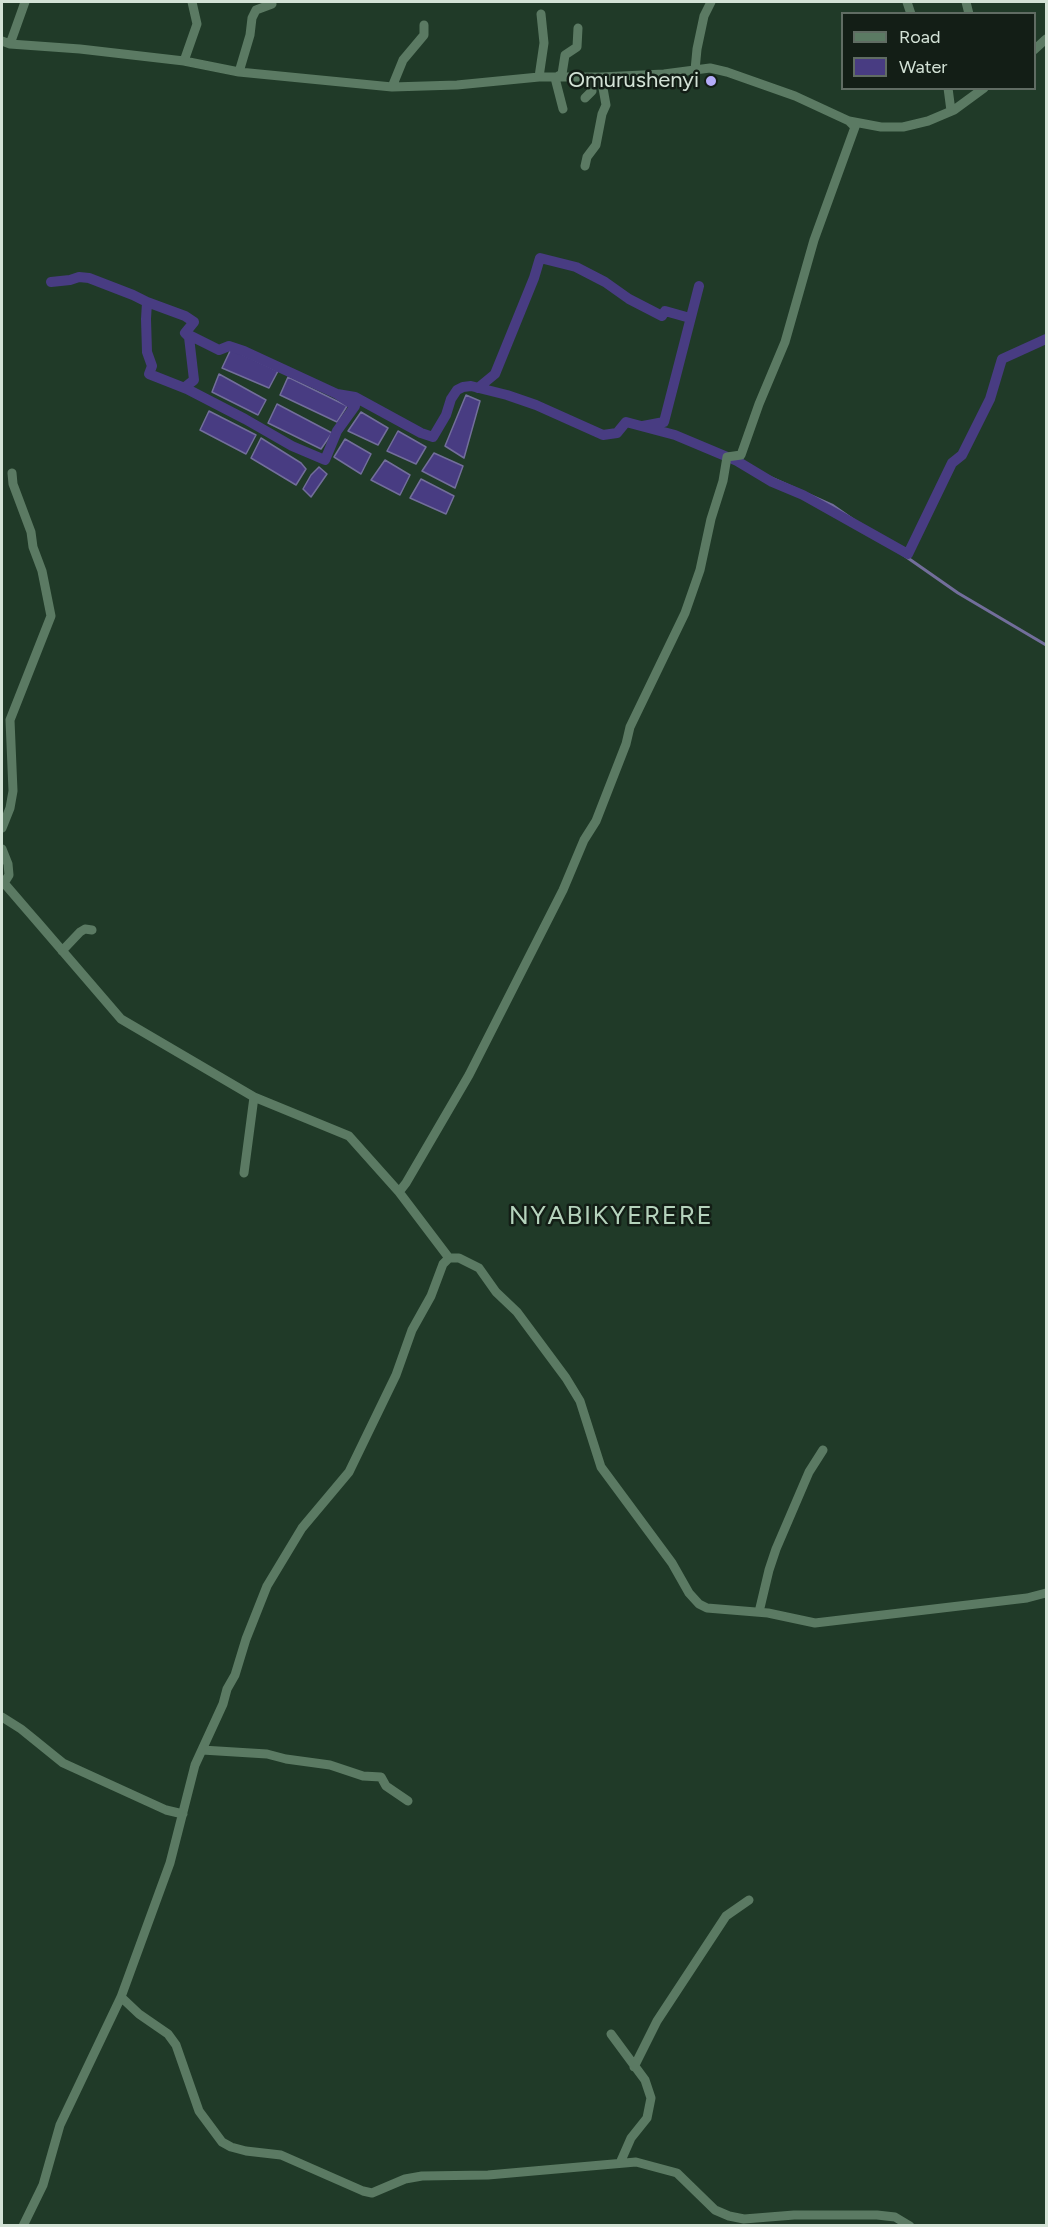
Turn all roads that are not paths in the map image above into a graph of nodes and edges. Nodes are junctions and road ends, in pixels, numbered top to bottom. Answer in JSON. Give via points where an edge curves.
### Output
{"nodes":[{"id":1,"x":25,"y":2,"type":"edge"},
{"id":2,"x":192,"y":2,"type":"edge"},
{"id":3,"x":711,"y":2,"type":"edge"},
{"id":4,"x":272,"y":4,"type":"dead end"},
{"id":5,"x":541,"y":14,"type":"dead end"},
{"id":6,"x":424,"y":25,"type":"dead end"},
{"id":7,"x":578,"y":28,"type":"dead end"},
{"id":8,"x":6,"y":42,"type":"edge"},
{"id":9,"x":184,"y":61,"type":"junction"},
{"id":10,"x":695,"y":70,"type":"junction"},
{"id":11,"x":239,"y":72,"type":"junction"},
{"id":12,"x":539,"y":77,"type":"junction"},
{"id":13,"x":588,"y":77,"type":"junction"},
{"id":14,"x":601,"y":77,"type":"junction"},
{"id":15,"x":555,"y":78,"type":"junction"},
{"id":16,"x":392,"y":87,"type":"junction"},
{"id":17,"x":948,"y":90,"type":"edge"},
{"id":18,"x":981,"y":90,"type":"edge"},
{"id":19,"x":585,"y":98,"type":"dead end"},
{"id":20,"x":563,"y":109,"type":"dead end"},
{"id":21,"x":951,"y":111,"type":"junction"},
{"id":22,"x":849,"y":121,"type":"junction"},
{"id":23,"x":585,"y":166,"type":"dead end"},
{"id":24,"x":12,"y":472,"type":"dead end"},
{"id":25,"x":2,"y":828,"type":"edge"},
{"id":26,"x":2,"y":849,"type":"edge"},
{"id":27,"x":92,"y":930,"type":"dead end"},
{"id":28,"x":62,"y":951,"type":"junction"},
{"id":29,"x":254,"y":1097,"type":"junction"},
{"id":30,"x":244,"y":1173,"type":"dead end"},
{"id":31,"x":399,"y":1191,"type":"junction"},
{"id":32,"x":449,"y":1258,"type":"junction"},
{"id":33,"x":823,"y":1450,"type":"dead end"},
{"id":34,"x":1047,"y":1593,"type":"edge"},
{"id":35,"x":759,"y":1612,"type":"junction"},
{"id":36,"x":2,"y":1717,"type":"edge"},
{"id":37,"x":202,"y":1750,"type":"junction"},
{"id":38,"x":408,"y":1801,"type":"dead end"},
{"id":39,"x":183,"y":1814,"type":"junction"},
{"id":40,"x":749,"y":1900,"type":"dead end"},
{"id":41,"x":121,"y":1997,"type":"junction"},
{"id":42,"x":611,"y":2034,"type":"dead end"},
{"id":43,"x":634,"y":2067,"type":"junction"},
{"id":44,"x":620,"y":2163,"type":"junction"},
{"id":45,"x":23,"y":2226,"type":"edge"},
{"id":46,"x":910,"y":2226,"type":"edge"}],
"edges":[{"from":1,"to":8,"type":"street"},
{"from":2,"to":9,"type":"street","via":[[197,24]]},
{"from":3,"to":10,"type":"street","via":[[704,16]]},
{"from":4,"to":11,"type":"street","via":[[256,10],[252,18]]},
{"from":5,"to":12,"type":"street","via":[[544,43]]},
{"from":6,"to":16,"type":"street","via":[[424,35],[403,60]]},
{"from":7,"to":15,"type":"street","via":[[577,47],[566,55],[562,75]]},
{"from":8,"to":9,"type":"street"},
{"from":9,"to":11,"type":"street"},
{"from":10,"to":14,"type":"street"},
{"from":10,"to":22,"type":"street","via":[[727,72],[795,96]]},
{"from":11,"to":16,"type":"street"},
{"from":12,"to":15,"type":"street"},
{"from":12,"to":16,"type":"street"},
{"from":13,"to":14,"type":"street"},
{"from":13,"to":15,"type":"street"},
{"from":13,"to":19,"type":"street","via":[[592,91]]},
{"from":14,"to":23,"type":"street","via":[[606,105],[597,145]]},
{"from":15,"to":20,"type":"street"},
{"from":17,"to":21,"type":"street"},
{"from":18,"to":21,"type":"street"},
{"from":21,"to":22,"type":"street","via":[[903,127]]},
{"from":22,"to":31,"type":"street","via":[[855,127],[811,249],[785,342],[741,455],[727,457],[700,570],[685,613],[630,727],[596,821],[563,890],[469,1075]]},
{"from":24,"to":25,"type":"street","via":[[42,571],[51,616],[10,720],[14,790]]},
{"from":26,"to":28,"type":"street","via":[[9,875],[4,883]]},
{"from":27,"to":28,"type":"street","via":[[80,932]]},
{"from":28,"to":29,"type":"street","via":[[121,1019]]},
{"from":29,"to":30,"type":"street"},
{"from":29,"to":31,"type":"street","via":[[349,1136]]},
{"from":31,"to":32,"type":"street"},
{"from":32,"to":35,"type":"street","via":[[459,1258],[479,1268],[566,1378],[580,1401],[601,1467],[672,1563],[694,1600],[707,1608]]},
{"from":32,"to":37,"type":"street","via":[[412,1330],[396,1375],[349,1472],[302,1528],[267,1586],[235,1675]]},
{"from":33,"to":35,"type":"street","via":[[802,1486],[776,1549]]},
{"from":34,"to":35,"type":"street","via":[[815,1623]]},
{"from":36,"to":39,"type":"street","via":[[63,1763]]},
{"from":37,"to":38,"type":"street","via":[[267,1754],[381,1777],[386,1786]]},
{"from":37,"to":39,"type":"street"},
{"from":39,"to":41,"type":"street","via":[[170,1863]]},
{"from":40,"to":43,"type":"street","via":[[719,1925],[657,2021]]},
{"from":41,"to":44,"type":"street","via":[[168,2034],[176,2045],[199,2111],[222,2142],[246,2151],[281,2155],[363,2192],[372,2193],[422,2176],[488,2175]]},
{"from":41,"to":45,"type":"street","via":[[60,2126],[43,2185]]},
{"from":42,"to":43,"type":"street"},
{"from":43,"to":44,"type":"street","via":[[645,2080],[651,2098],[647,2118],[631,2138]]},
{"from":44,"to":46,"type":"street","via":[[636,2162],[677,2174],[715,2210],[729,2216],[877,2216],[895,2217]]}]}
